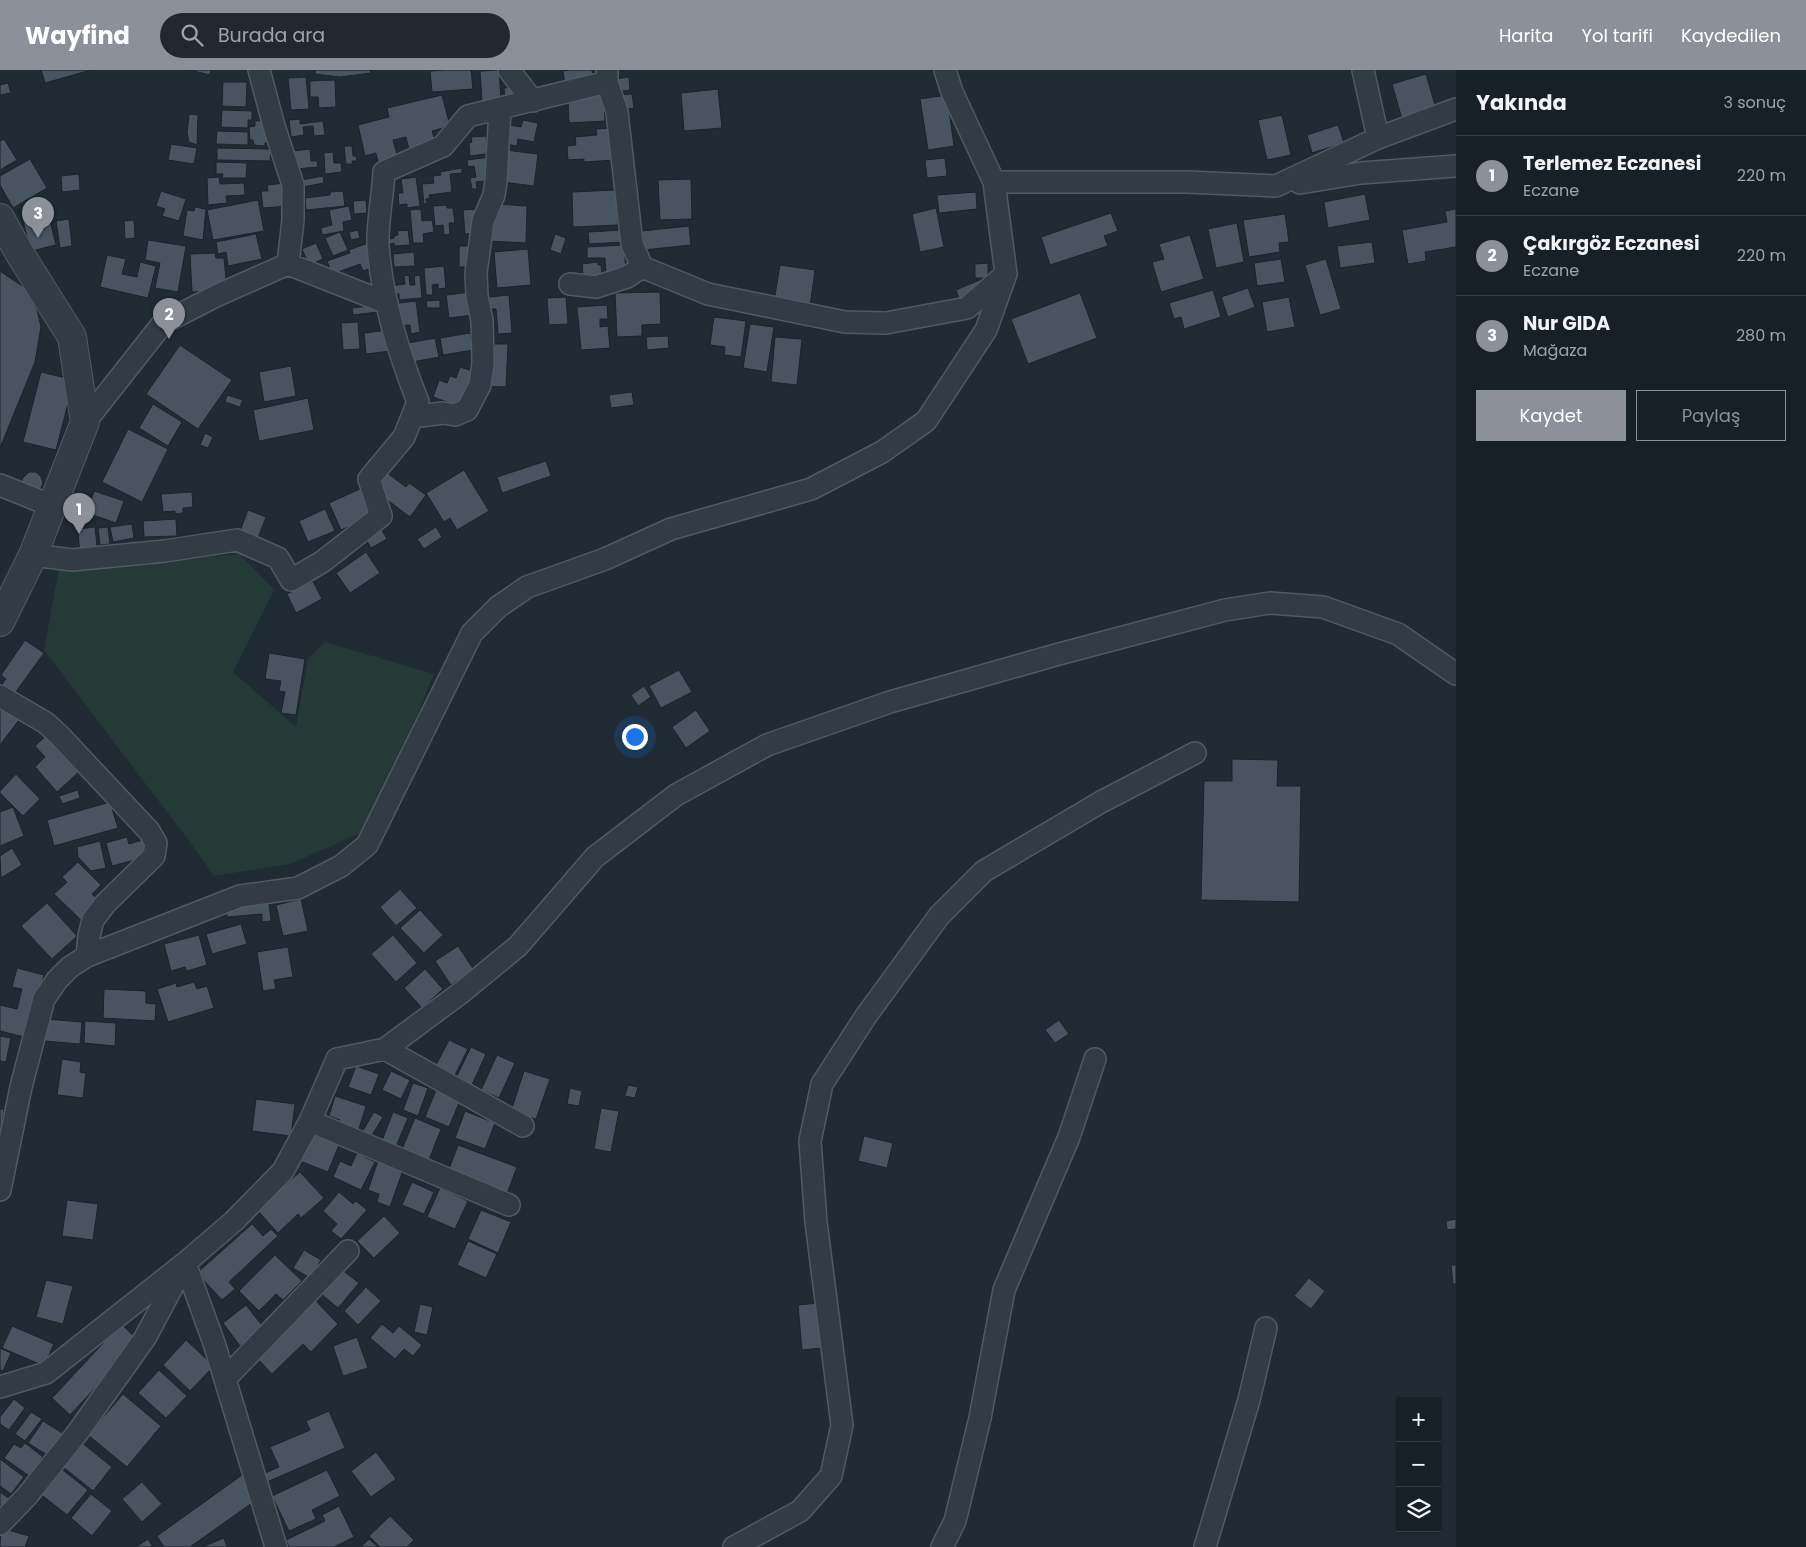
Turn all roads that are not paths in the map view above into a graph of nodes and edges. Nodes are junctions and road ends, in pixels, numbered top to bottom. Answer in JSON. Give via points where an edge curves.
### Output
{"nodes":[{"id":1,"x":259,"y":70,"type":"edge"},
{"id":2,"x":509,"y":70,"type":"edge"},
{"id":3,"x":945,"y":70,"type":"edge"},
{"id":4,"x":1363,"y":70,"type":"edge"},
{"id":5,"x":607,"y":76,"type":"edge"},
{"id":6,"x":533,"y":101,"type":"junction"},
{"id":7,"x":500,"y":110,"type":"junction"},
{"id":8,"x":1456,"y":110,"type":"edge"},
{"id":9,"x":1378,"y":138,"type":"junction"},
{"id":10,"x":1456,"y":166,"type":"edge"},
{"id":11,"x":994,"y":182,"type":"junction"},
{"id":12,"x":1276,"y":186,"type":"junction"},
{"id":13,"x":0,"y":218,"type":"edge"},
{"id":14,"x":10,"y":254,"type":"edge"},
{"id":15,"x":288,"y":264,"type":"junction"},
{"id":16,"x":642,"y":267,"type":"junction"},
{"id":17,"x":1006,"y":274,"type":"junction"},
{"id":18,"x":570,"y":284,"type":"dead end"},
{"id":19,"x":386,"y":303,"type":"junction"},
{"id":20,"x":412,"y":416,"type":"junction"},
{"id":21,"x":86,"y":422,"type":"junction"},
{"id":22,"x":0,"y":484,"type":"edge"},
{"id":23,"x":52,"y":506,"type":"junction"},
{"id":24,"x":33,"y":555,"type":"junction"},
{"id":25,"x":0,"y":622,"type":"edge"},
{"id":26,"x":1456,"y":674,"type":"edge"},
{"id":27,"x":0,"y":696,"type":"edge"},
{"id":28,"x":1195,"y":753,"type":"dead end"},
{"id":29,"x":87,"y":956,"type":"junction"},
{"id":30,"x":385,"y":1049,"type":"junction"},
{"id":31,"x":1095,"y":1059,"type":"dead end"},
{"id":32,"x":310,"y":1121,"type":"junction"},
{"id":33,"x":523,"y":1126,"type":"dead end"},
{"id":34,"x":0,"y":1190,"type":"edge"},
{"id":35,"x":509,"y":1206,"type":"dead end"},
{"id":36,"x":348,"y":1250,"type":"dead end"},
{"id":37,"x":185,"y":1263,"type":"junction"},
{"id":38,"x":1266,"y":1328,"type":"dead end"},
{"id":39,"x":226,"y":1378,"type":"junction"},
{"id":40,"x":0,"y":1387,"type":"edge"},
{"id":41,"x":0,"y":1524,"type":"edge"},
{"id":42,"x":276,"y":1547,"type":"edge"},
{"id":43,"x":734,"y":1547,"type":"edge"},
{"id":44,"x":942,"y":1547,"type":"edge"},
{"id":45,"x":1205,"y":1547,"type":"edge"}],
"edges":[{"from":1,"to":15,"type":"street","via":[[293,185]]},
{"from":2,"to":6,"type":"street"},
{"from":3,"to":11,"type":"street"},
{"from":4,"to":9,"type":"street"},
{"from":5,"to":6,"type":"street"},
{"from":5,"to":16,"type":"street","via":[[617,112],[632,244]]},
{"from":6,"to":7,"type":"street"},
{"from":7,"to":19,"type":"street","via":[[468,116],[443,146],[384,172],[378,244]]},
{"from":7,"to":20,"type":"street","via":[[494,195],[483,221],[476,273],[482,321],[480,385],[467,410],[455,415]]},
{"from":8,"to":9,"type":"street"},
{"from":9,"to":12,"type":"street"},
{"from":10,"to":12,"type":"street","via":[[1361,173]]},
{"from":11,"to":12,"type":"street","via":[[1187,182]]},
{"from":11,"to":17,"type":"street"},
{"from":13,"to":14,"type":"street"},
{"from":14,"to":21,"type":"street","via":[[72,337]]},
{"from":15,"to":19,"type":"street"},
{"from":15,"to":21,"type":"street","via":[[218,294],[163,323]]},
{"from":16,"to":17,"type":"street","via":[[708,294],[845,322],[878,323],[967,308]]},
{"from":16,"to":18,"type":"street","via":[[627,277],[596,287]]},
{"from":17,"to":29,"type":"street","via":[[986,330],[926,421],[882,452],[811,489],[670,529],[606,559],[527,587],[498,607],[472,633],[367,846],[341,866],[298,888],[240,896]]},
{"from":19,"to":20,"type":"street","via":[[418,402]]},
{"from":20,"to":24,"type":"street","via":[[404,437],[369,479],[380,516],[322,562],[291,580],[278,558],[237,540],[72,560]]},
{"from":21,"to":23,"type":"street"},
{"from":22,"to":23,"type":"street"},
{"from":23,"to":24,"type":"street"},
{"from":24,"to":25,"type":"street"},
{"from":26,"to":30,"type":"street","via":[[1398,634],[1323,606],[1270,603],[1225,610],[1059,654],[890,702],[767,745],[676,795],[595,857],[518,946]]},
{"from":27,"to":29,"type":"street","via":[[46,723],[60,736],[150,831],[156,843],[154,856],[93,920]]},
{"from":28,"to":43,"type":"street","via":[[1101,802],[984,871],[939,916],[866,1016],[822,1084],[810,1142],[816,1222],[842,1425],[831,1476],[800,1511]]},
{"from":29,"to":34,"type":"street","via":[[70,967],[44,999],[21,1087]]},
{"from":30,"to":32,"type":"street","via":[[337,1058]]},
{"from":30,"to":33,"type":"street"},
{"from":31,"to":44,"type":"street","via":[[1069,1136],[1004,1290],[980,1418],[955,1521]]},
{"from":32,"to":35,"type":"street"},
{"from":32,"to":37,"type":"street","via":[[283,1171],[234,1221]]},
{"from":36,"to":39,"type":"street"},
{"from":37,"to":39,"type":"street"},
{"from":37,"to":40,"type":"street","via":[[46,1373]]},
{"from":37,"to":41,"type":"street","via":[[145,1338],[78,1432]]},
{"from":38,"to":45,"type":"street","via":[[1249,1400]]},
{"from":39,"to":42,"type":"street"}]}
